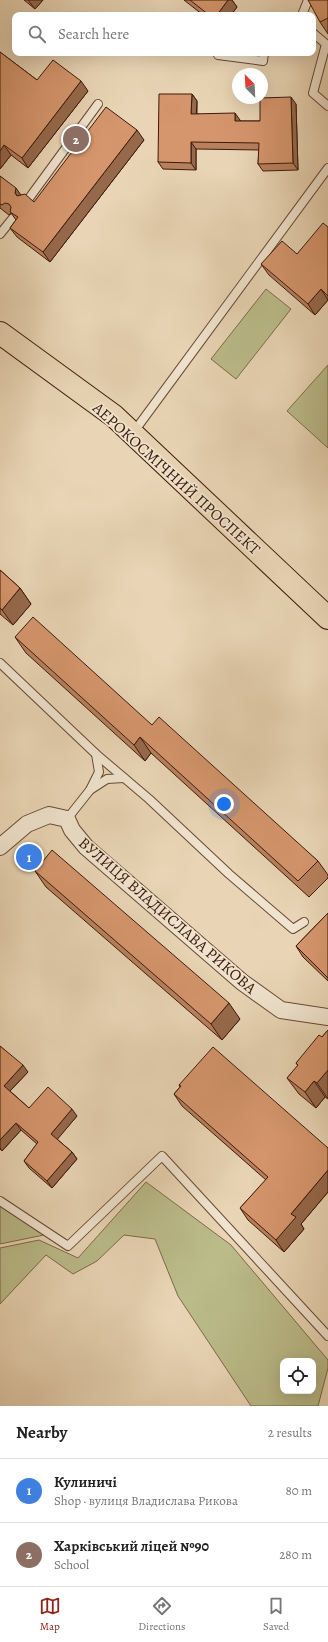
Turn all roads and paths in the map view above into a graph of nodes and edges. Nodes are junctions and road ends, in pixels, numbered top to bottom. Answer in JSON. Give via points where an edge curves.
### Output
{"nodes":[{"id":1,"x":308,"y":0,"type":"edge"},
{"id":2,"x":303,"y":12,"type":"edge"},
{"id":3,"x":316,"y":36,"type":"edge"},
{"id":4,"x":226,"y":56,"type":"edge"},
{"id":5,"x":264,"y":56,"type":"edge"},
{"id":6,"x":98,"y":104,"type":"dead end"},
{"id":7,"x":328,"y":106,"type":"edge"},
{"id":8,"x":328,"y":168,"type":"edge"},
{"id":9,"x":27,"y":201,"type":"edge"},
{"id":10,"x":13,"y":218,"type":"edge"},
{"id":11,"x":0,"y":234,"type":"edge"},
{"id":12,"x":0,"y":333,"type":"edge"},
{"id":13,"x":133,"y":433,"type":"junction"},
{"id":14,"x":328,"y":618,"type":"edge"},
{"id":15,"x":0,"y":663,"type":"edge"},
{"id":16,"x":96,"y":754,"type":"junction"},
{"id":17,"x":124,"y":778,"type":"junction"},
{"id":18,"x":90,"y":790,"type":"junction"},
{"id":19,"x":67,"y":819,"type":"junction"},
{"id":20,"x":0,"y":847,"type":"edge"},
{"id":21,"x":304,"y":922,"type":"dead end"},
{"id":22,"x":328,"y":1017,"type":"edge"},
{"id":23,"x":0,"y":1201,"type":"edge"},
{"id":24,"x":328,"y":1336,"type":"edge"}],
"edges":[{"from":1,"to":2,"type":"lane"},
{"from":3,"to":7,"type":"lane","via":[[326,44],[313,93]]},
{"from":4,"to":5,"type":"lane","via":[[263,61]]},
{"from":6,"to":9,"type":"lane"},
{"from":8,"to":13,"type":"lane"},
{"from":10,"to":11,"type":"lane"},
{"from":12,"to":13,"type":"highway","name":"АЕРОКОСМІЧНИЙ ПРОСПЕКТ","via":[[114,416]]},
{"from":13,"to":14,"type":"highway","name":"АЕРОКОСМІЧНИЙ ПРОСПЕКТ"},
{"from":15,"to":16,"type":"lane"},
{"from":16,"to":17,"type":"lane"},
{"from":16,"to":18,"type":"lane","via":[[99,772]]},
{"from":17,"to":18,"type":"lane","via":[[107,779]]},
{"from":17,"to":21,"type":"lane","via":[[228,874],[293,928]]},
{"from":18,"to":19,"type":"lane"},
{"from":19,"to":20,"type":"street","via":[[49,814],[27,824]]},
{"from":19,"to":22,"type":"street","name":"ВУЛИЦЯ ВЛАДИСЛАВА РИКОВА","via":[[72,830],[86,847],[242,982],[281,1010]]},
{"from":23,"to":24,"type":"lane","via":[[68,1246],[162,1156]]}]}
